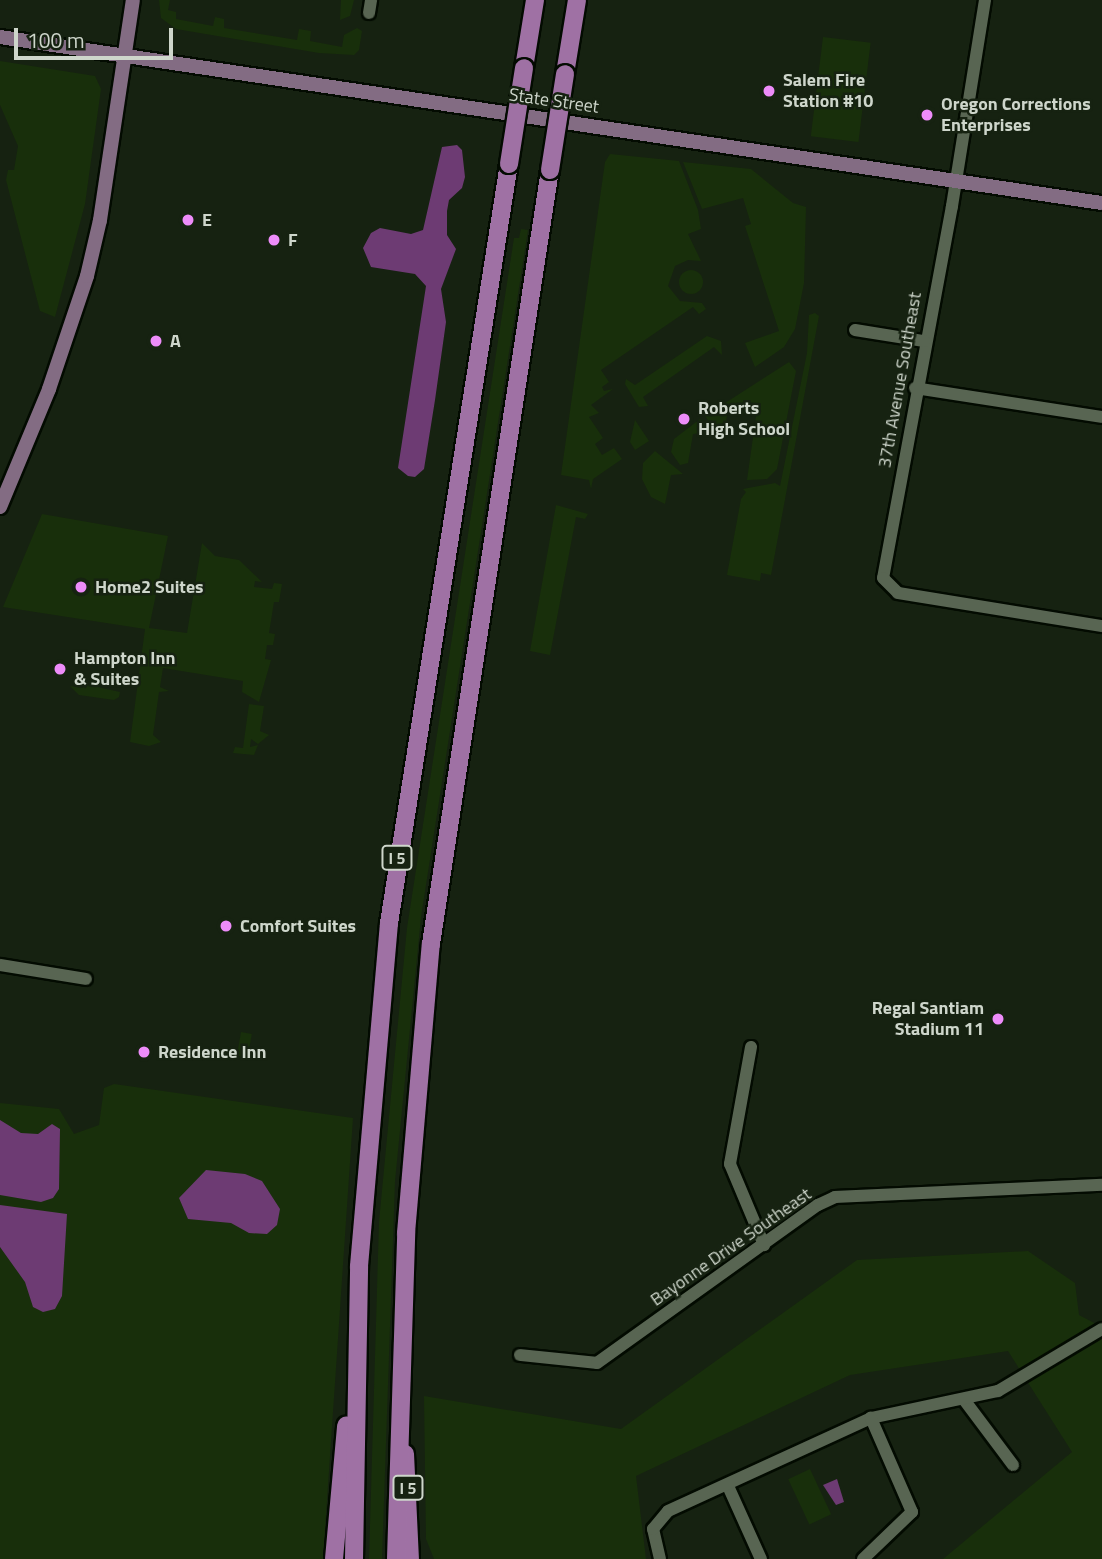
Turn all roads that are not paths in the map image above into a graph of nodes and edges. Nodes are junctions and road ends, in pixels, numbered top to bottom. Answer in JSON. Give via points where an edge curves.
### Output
{"nodes":[{"id":1,"x":133,"y":0,"type":"edge"},
{"id":2,"x":535,"y":0,"type":"edge"},
{"id":3,"x":577,"y":0,"type":"edge"},
{"id":4,"x":985,"y":0,"type":"edge"},
{"id":5,"x":0,"y":37,"type":"edge"},
{"id":6,"x":125,"y":57,"type":"junction"},
{"id":7,"x":956,"y":180,"type":"junction"},
{"id":8,"x":1102,"y":203,"type":"edge"},
{"id":9,"x":855,"y":330,"type":"dead end"},
{"id":10,"x":924,"y":341,"type":"junction"},
{"id":11,"x":915,"y":388,"type":"junction"},
{"id":12,"x":1102,"y":417,"type":"edge"},
{"id":13,"x":2,"y":499,"type":"edge"},
{"id":14,"x":1102,"y":626,"type":"edge"},
{"id":15,"x":0,"y":965,"type":"edge"},
{"id":16,"x":86,"y":979,"type":"dead end"},
{"id":17,"x":751,"y":1047,"type":"dead end"},
{"id":18,"x":1102,"y":1185,"type":"edge"},
{"id":19,"x":764,"y":1245,"type":"junction"},
{"id":20,"x":356,"y":1322,"type":"junction"},
{"id":21,"x":1102,"y":1329,"type":"edge"},
{"id":22,"x":520,"y":1355,"type":"dead end"},
{"id":23,"x":965,"y":1401,"type":"junction"},
{"id":24,"x":400,"y":1418,"type":"junction"},
{"id":25,"x":871,"y":1418,"type":"junction"},
{"id":26,"x":1013,"y":1465,"type":"dead end"},
{"id":27,"x":728,"y":1486,"type":"junction"},
{"id":28,"x":334,"y":1559,"type":"edge"},
{"id":29,"x":354,"y":1559,"type":"edge"},
{"id":30,"x":396,"y":1559,"type":"edge"},
{"id":31,"x":410,"y":1559,"type":"edge"},
{"id":32,"x":660,"y":1559,"type":"edge"},
{"id":33,"x":761,"y":1559,"type":"edge"},
{"id":34,"x":863,"y":1559,"type":"edge"}],
"edges":[{"from":1,"to":6,"type":"main road"},
{"from":2,"to":20,"type":"highway","number":"I 5","bridge":true,"via":[[392,898],[369,1111]]},
{"from":3,"to":24,"type":"highway","number":"I 5","bridge":true,"via":[[432,944],[407,1206]]},
{"from":4,"to":7,"type":"street","name":"37th Avenue Southeast"},
{"from":5,"to":6,"type":"main road","name":"State Street"},
{"from":6,"to":7,"type":"main road","name":"State Street"},
{"from":6,"to":13,"type":"main road","via":[[87,276],[49,389]]},
{"from":7,"to":8,"type":"main road","name":"State Street"},
{"from":7,"to":10,"type":"street","name":"37th Avenue Southeast"},
{"from":9,"to":10,"type":"street"},
{"from":10,"to":11,"type":"street","name":"37th Avenue Southeast"},
{"from":11,"to":12,"type":"street"},
{"from":11,"to":14,"type":"street","name":"37th Avenue Southeast","via":[[884,572],[886,586],[898,593]]},
{"from":15,"to":16,"type":"street"},
{"from":17,"to":19,"type":"street","via":[[730,1164]]},
{"from":18,"to":19,"type":"street","name":"Bayonne Drive Southeast","via":[[844,1196],[818,1205]]},
{"from":19,"to":22,"type":"street","name":"Bayonne Drive Southeast","via":[[597,1363]]},
{"from":20,"to":28,"type":"highway"},
{"from":20,"to":29,"type":"highway","number":"I 5"},
{"from":21,"to":23,"type":"street","via":[[998,1391]]},
{"from":23,"to":25,"type":"street"},
{"from":23,"to":26,"type":"street"},
{"from":24,"to":30,"type":"highway","number":"I 5"},
{"from":24,"to":31,"type":"highway","number":"I 5","via":[[408,1476]]},
{"from":25,"to":27,"type":"street"},
{"from":25,"to":34,"type":"street","via":[[912,1512]]},
{"from":27,"to":32,"type":"street","via":[[660,1517],[653,1529]]},
{"from":27,"to":33,"type":"street"}]}
